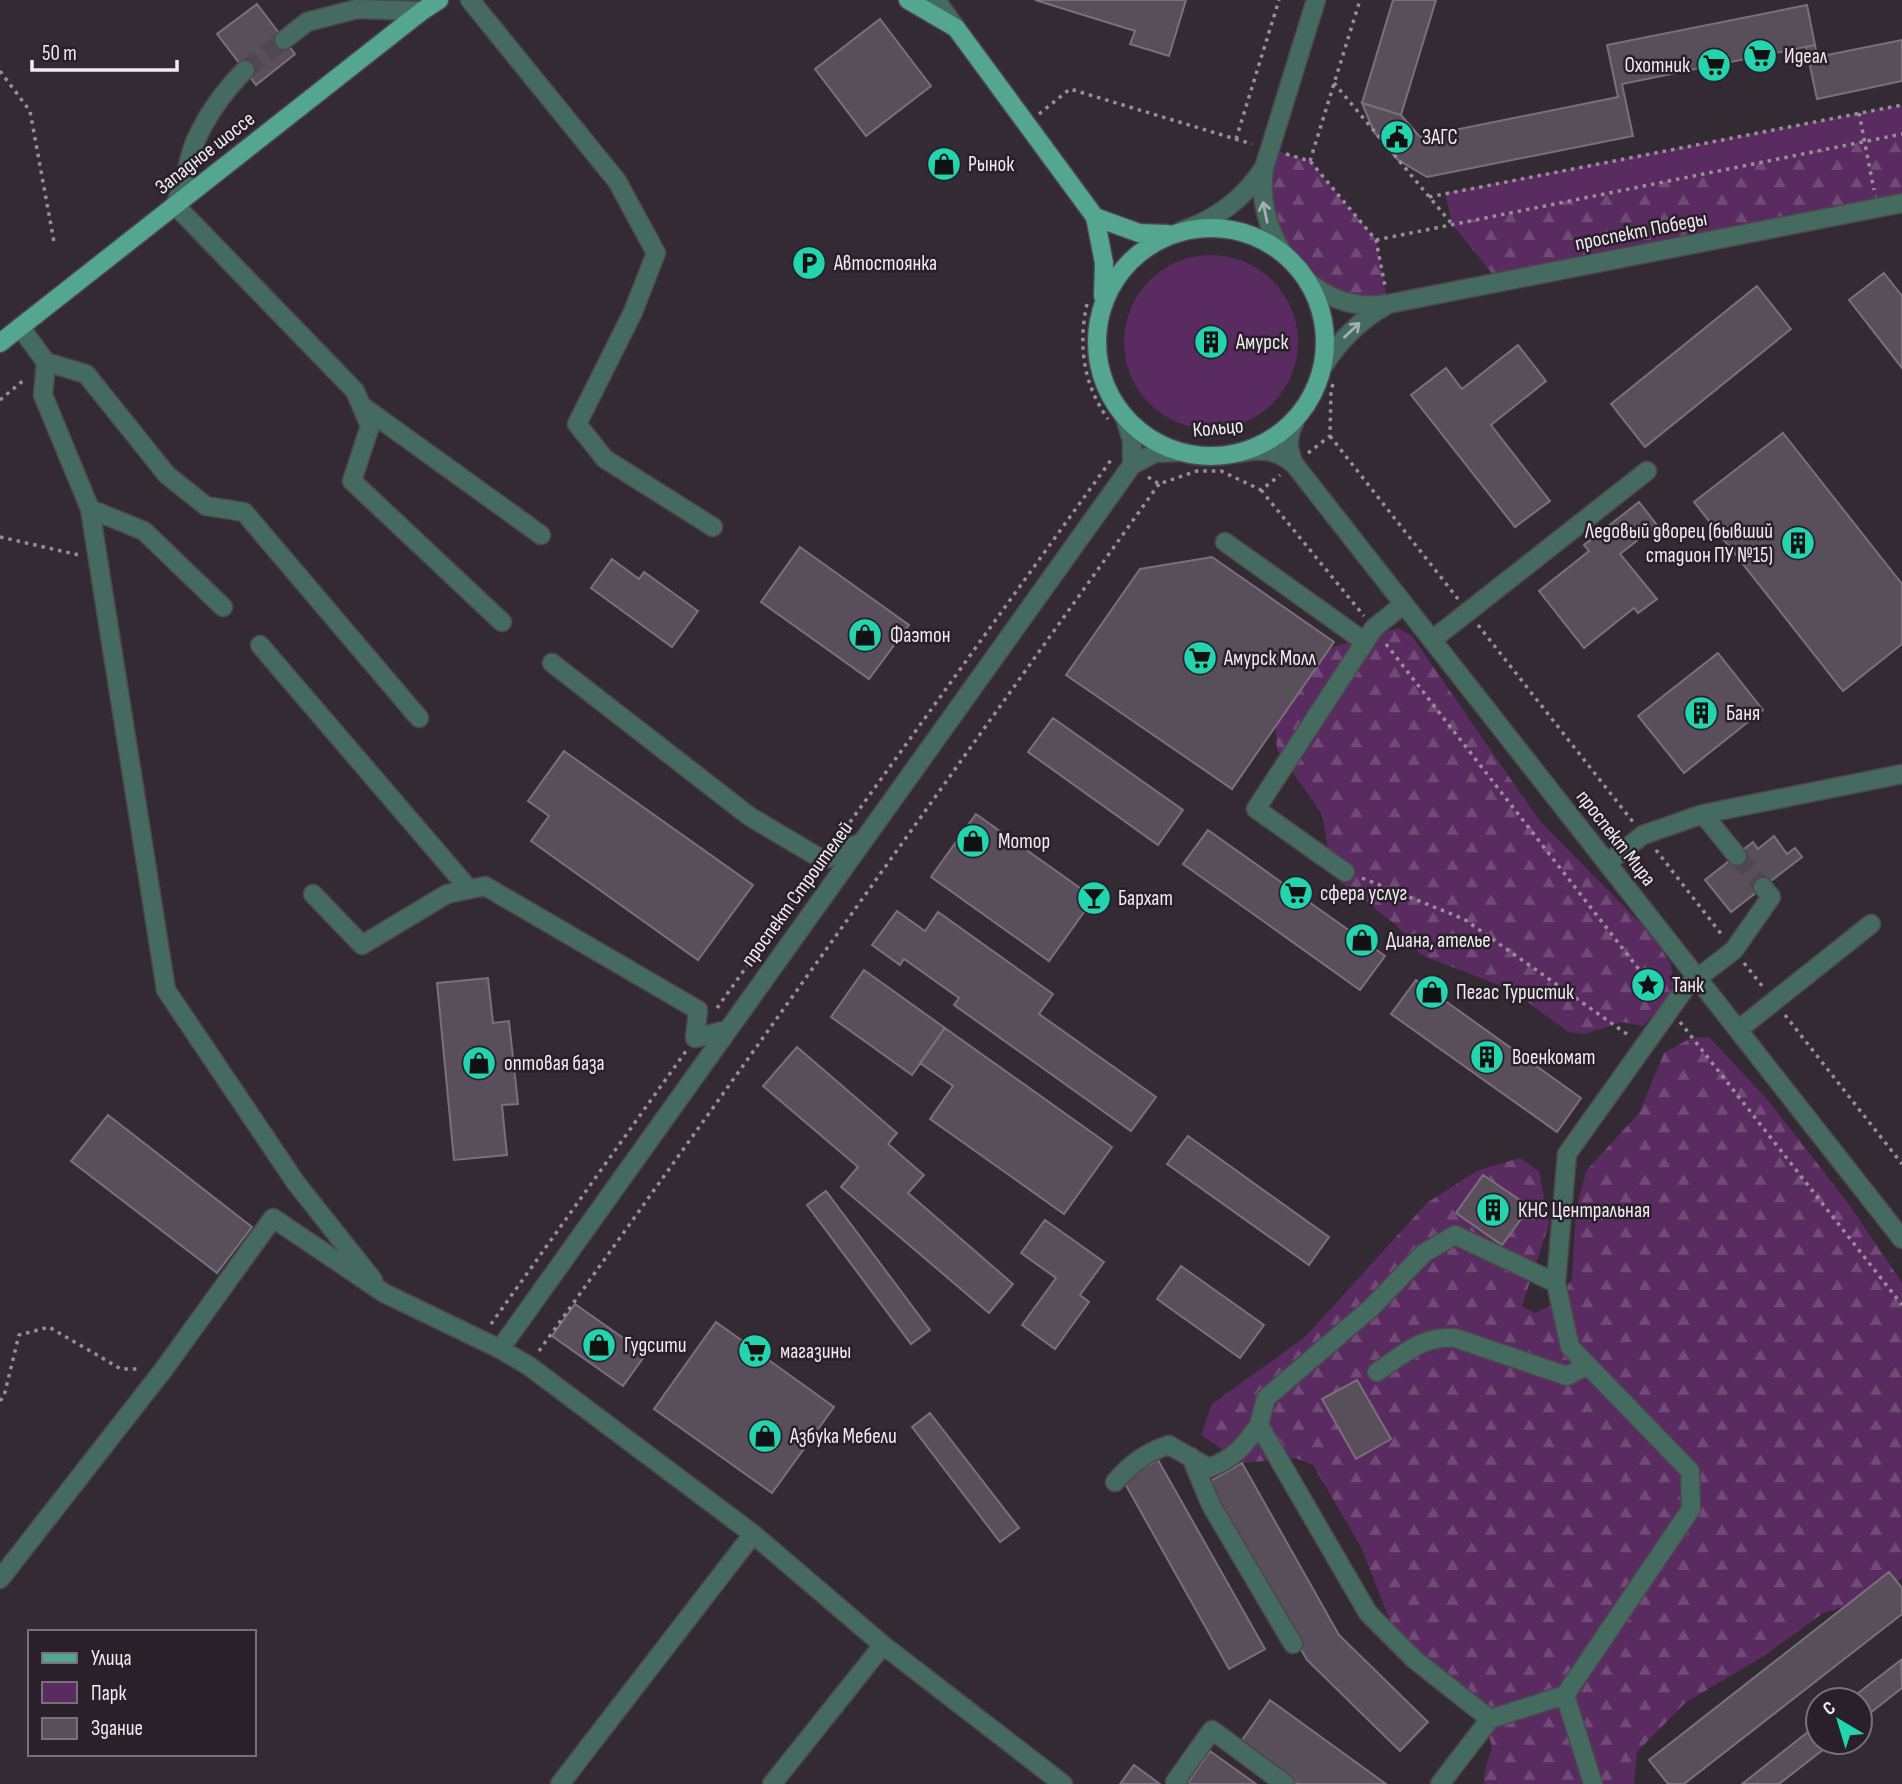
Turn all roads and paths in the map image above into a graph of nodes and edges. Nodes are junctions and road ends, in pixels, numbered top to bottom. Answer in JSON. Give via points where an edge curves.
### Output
{"nodes":[{"id":1,"x":439,"y":0,"type":"edge"},
{"id":2,"x":470,"y":0,"type":"edge"},
{"id":3,"x":908,"y":0,"type":"edge"},
{"id":4,"x":936,"y":0,"type":"edge"},
{"id":5,"x":1279,"y":0,"type":"edge"},
{"id":6,"x":1316,"y":0,"type":"edge"},
{"id":7,"x":1360,"y":0,"type":"edge"},
{"id":8,"x":422,"y":11,"type":"junction"},
{"id":9,"x":956,"y":28,"type":"junction"},
{"id":10,"x":284,"y":40,"type":"tunnel mouth"},
{"id":11,"x":245,"y":70,"type":"tunnel mouth"},
{"id":12,"x":0,"y":71,"type":"edge"},
{"id":13,"x":1334,"y":83,"type":"junction"},
{"id":14,"x":1070,"y":89,"type":"dead end"},
{"id":15,"x":1902,"y":105,"type":"edge"},
{"id":16,"x":1859,"y":113,"type":"junction"},
{"id":17,"x":1902,"y":134,"type":"edge"},
{"id":18,"x":1864,"y":141,"type":"junction"},
{"id":19,"x":1270,"y":149,"type":"junction"},
{"id":20,"x":1310,"y":161,"type":"junction"},
{"id":21,"x":1264,"y":168,"type":"junction"},
{"id":22,"x":1429,"y":197,"type":"junction"},
{"id":23,"x":1902,"y":203,"type":"edge"},
{"id":24,"x":175,"y":205,"type":"junction"},
{"id":25,"x":1877,"y":208,"type":"junction"},
{"id":26,"x":1095,"y":217,"type":"junction"},
{"id":27,"x":1452,"y":224,"type":"junction"},
{"id":28,"x":1182,"y":231,"type":"junction"},
{"id":29,"x":1376,"y":240,"type":"junction"},
{"id":30,"x":54,"y":242,"type":"dead end"},
{"id":31,"x":1282,"y":252,"type":"junction"},
{"id":32,"x":1310,"y":284,"type":"junction"},
{"id":33,"x":1089,"y":298,"type":"dead end"},
{"id":34,"x":1388,"y":304,"type":"junction"},
{"id":35,"x":1099,"y":319,"type":"junction"},
{"id":36,"x":20,"y":327,"type":"junction"},
{"id":37,"x":0,"y":343,"type":"edge"},
{"id":38,"x":46,"y":362,"type":"junction"},
{"id":39,"x":1324,"y":365,"type":"junction"},
{"id":40,"x":0,"y":400,"type":"edge"},
{"id":41,"x":362,"y":406,"type":"junction"},
{"id":42,"x":1119,"y":421,"type":"junction"},
{"id":43,"x":1294,"y":421,"type":"junction"},
{"id":44,"x":1330,"y":436,"type":"dead end"},
{"id":45,"x":1178,"y":452,"type":"junction"},
{"id":46,"x":1240,"y":453,"type":"junction"},
{"id":47,"x":1125,"y":458,"type":"junction"},
{"id":48,"x":1294,"y":464,"type":"junction"},
{"id":49,"x":1647,"y":471,"type":"dead end"},
{"id":50,"x":1159,"y":484,"type":"dead end"},
{"id":51,"x":1261,"y":490,"type":"dead end"},
{"id":52,"x":90,"y":509,"type":"junction"},
{"id":53,"x":713,"y":527,"type":"dead end"},
{"id":54,"x":541,"y":535,"type":"dead end"},
{"id":55,"x":0,"y":537,"type":"edge"},
{"id":56,"x":1225,"y":542,"type":"dead end"},
{"id":57,"x":98,"y":560,"type":"junction"},
{"id":58,"x":1404,"y":604,"type":"junction"},
{"id":59,"x":223,"y":607,"type":"dead end"},
{"id":60,"x":1468,"y":612,"type":"junction"},
{"id":61,"x":502,"y":622,"type":"dead end"},
{"id":62,"x":1370,"y":635,"type":"junction"},
{"id":63,"x":1432,"y":640,"type":"junction"},
{"id":64,"x":260,"y":645,"type":"dead end"},
{"id":65,"x":552,"y":663,"type":"dead end"},
{"id":66,"x":419,"y":718,"type":"dead end"},
{"id":67,"x":1902,"y":760,"type":"edge"},
{"id":68,"x":1902,"y":774,"type":"edge"},
{"id":69,"x":1878,"y":779,"type":"junction"},
{"id":70,"x":1703,"y":814,"type":"junction"},
{"id":71,"x":1643,"y":835,"type":"junction"},
{"id":72,"x":861,"y":843,"type":"junction"},
{"id":73,"x":1737,"y":856,"type":"tunnel mouth"},
{"id":74,"x":822,"y":860,"type":"junction"},
{"id":75,"x":1607,"y":863,"type":"junction"},
{"id":76,"x":1345,"y":872,"type":"joint"},
{"id":77,"x":1763,"y":887,"type":"dead end"},
{"id":78,"x":469,"y":890,"type":"junction"},
{"id":79,"x":313,"y":894,"type":"dead end"},
{"id":80,"x":1871,"y":924,"type":"dead end"},
{"id":81,"x":1734,"y":950,"type":"junction"},
{"id":82,"x":1698,"y":978,"type":"junction"},
{"id":83,"x":1774,"y":1001,"type":"junction"},
{"id":84,"x":1670,"y":1010,"type":"junction"},
{"id":85,"x":1738,"y":1030,"type":"junction"},
{"id":86,"x":727,"y":1031,"type":"junction"},
{"id":87,"x":695,"y":1038,"type":"junction"},
{"id":88,"x":1644,"y":1047,"type":"junction"},
{"id":89,"x":1902,"y":1164,"type":"edge"},
{"id":90,"x":1902,"y":1240,"type":"edge"},
{"id":91,"x":1556,"y":1283,"type":"junction"},
{"id":92,"x":384,"y":1293,"type":"junction"},
{"id":93,"x":1902,"y":1305,"type":"edge"},
{"id":94,"x":479,"y":1340,"type":"junction"},
{"id":95,"x":500,"y":1349,"type":"junction"},
{"id":96,"x":1588,"y":1365,"type":"junction"},
{"id":97,"x":529,"y":1366,"type":"junction"},
{"id":98,"x":164,"y":1369,"type":"junction"},
{"id":99,"x":1377,"y":1372,"type":"dead end"},
{"id":100,"x":0,"y":1401,"type":"edge"},
{"id":101,"x":1259,"y":1425,"type":"junction"},
{"id":102,"x":1191,"y":1457,"type":"junction"},
{"id":103,"x":1115,"y":1482,"type":"dead end"},
{"id":104,"x":753,"y":1534,"type":"junction"},
{"id":105,"x":0,"y":1579,"type":"edge"},
{"id":106,"x":1293,"y":1644,"type":"dead end"},
{"id":107,"x":883,"y":1645,"type":"junction"},
{"id":108,"x":1565,"y":1695,"type":"junction"},
{"id":109,"x":1490,"y":1719,"type":"junction"},
{"id":110,"x":560,"y":1784,"type":"edge"},
{"id":111,"x":772,"y":1784,"type":"edge"},
{"id":112,"x":1063,"y":1784,"type":"edge"},
{"id":113,"x":1178,"y":1784,"type":"edge"},
{"id":114,"x":1285,"y":1784,"type":"edge"},
{"id":115,"x":1440,"y":1784,"type":"edge"},
{"id":116,"x":1593,"y":1784,"type":"edge"}],
"edges":[{"from":1,"to":8,"type":"main road","name":"Западное шоссе"},
{"from":2,"to":53,"type":"street","via":[[617,181],[656,253],[633,312],[578,424],[606,458]]},
{"from":3,"to":9,"type":"main road"},
{"from":4,"to":9,"type":"street"},
{"from":5,"to":14,"type":"path","via":[[1236,139]]},
{"from":6,"to":19,"type":"street"},
{"from":7,"to":13,"type":"path"},
{"from":8,"to":10,"type":"street","via":[[357,9],[307,22]]},
{"from":8,"to":24,"type":"main road","name":"Западное шоссе"},
{"from":9,"to":26,"type":"main road"},
{"from":11,"to":24,"type":"street","via":[[219,100],[195,142]]},
{"from":12,"to":30,"type":"path","via":[[30,111]]},
{"from":13,"to":20,"type":"path"},
{"from":13,"to":22,"type":"path"},
{"from":15,"to":16,"type":"path"},
{"from":16,"to":18,"type":"path"},
{"from":16,"to":22,"type":"path"},
{"from":17,"to":18,"type":"path"},
{"from":18,"to":25,"type":"path"},
{"from":18,"to":27,"type":"path"},
{"from":19,"to":20,"type":"path"},
{"from":19,"to":21,"type":"street"},
{"from":20,"to":29,"type":"path"},
{"from":21,"to":28,"type":"street","via":[[1232,205]]},
{"from":31,"to":21,"type":"street","one_way":true,"via":[[1264,210]]},
{"from":22,"to":27,"type":"path"},
{"from":23,"to":25,"type":"street","name":"проспект Победы"},
{"from":24,"to":36,"type":"main road","name":"Западное шоссе"},
{"from":24,"to":41,"type":"street","via":[[355,391]]},
{"from":25,"to":34,"type":"street","name":"проспект Победы"},
{"from":26,"to":28,"type":"main road","via":[[1139,233]]},
{"from":26,"to":35,"type":"main road","via":[[1104,263]]},
{"from":27,"to":29,"type":"path"},
{"from":28,"to":31,"type":"main road","name":"Кольцо","via":[[1245,232]]},
{"from":28,"to":35,"type":"main road","name":"Кольцо","via":[[1162,239],[1128,264],[1110,289]]},
{"from":29,"to":34,"type":"path"},
{"from":31,"to":32,"type":"main road","name":"Кольцо"},
{"from":32,"to":34,"type":"street","via":[[1343,302]]},
{"from":32,"to":39,"type":"main road","name":"Кольцо","via":[[1324,323]]},
{"from":33,"to":42,"type":"path","via":[[1082,340],[1084,364],[1100,408]]},
{"from":39,"to":34,"type":"street","one_way":true,"via":[[1356,326]]},
{"from":35,"to":42,"type":"main road","name":"Кольцо","via":[[1101,372]]},
{"from":36,"to":37,"type":"main road","name":"Западное шоссе"},
{"from":36,"to":38,"type":"street"},
{"from":38,"to":40,"type":"path"},
{"from":38,"to":52,"type":"street","via":[[43,395]]},
{"from":38,"to":66,"type":"street","via":[[86,374],[167,475],[206,506],[244,512]]},
{"from":39,"to":43,"type":"main road","name":"Кольцо","via":[[1308,404]]},
{"from":41,"to":54,"type":"street"},
{"from":41,"to":61,"type":"street","via":[[370,426],[352,481]]},
{"from":42,"to":45,"type":"main road","name":"Кольцо"},
{"from":42,"to":47,"type":"street","via":[[1132,440]]},
{"from":43,"to":46,"type":"main road","name":"Кольцо","via":[[1279,435]]},
{"from":43,"to":48,"type":"street","via":[[1289,447]]},
{"from":44,"to":60,"type":"path"},
{"from":45,"to":46,"type":"main road","name":"Кольцо","via":[[1198,456]]},
{"from":45,"to":47,"type":"street"},
{"from":46,"to":48,"type":"street","via":[[1264,450]]},
{"from":47,"to":72,"type":"street","name":"проспект Строителей"},
{"from":47,"to":74,"type":"path","via":[[1100,473]]},
{"from":48,"to":58,"type":"street","name":"проспект Мира"},
{"from":49,"to":60,"type":"street"},
{"from":50,"to":97,"type":"path"},
{"from":51,"to":62,"type":"path"},
{"from":52,"to":57,"type":"street"},
{"from":52,"to":59,"type":"street","via":[[145,531]]},
{"from":55,"to":57,"type":"path"},
{"from":56,"to":62,"type":"street"},
{"from":57,"to":92,"type":"street","via":[[166,990],[296,1183]]},
{"from":58,"to":62,"type":"street"},
{"from":58,"to":63,"type":"street","name":"проспект Мира"},
{"from":60,"to":63,"type":"street"},
{"from":60,"to":71,"type":"path"},
{"from":62,"to":76,"type":"street","via":[[1256,809]]},
{"from":62,"to":84,"type":"path"},
{"from":63,"to":75,"type":"street","name":"проспект Мира"},
{"from":64,"to":78,"type":"street"},
{"from":65,"to":74,"type":"street","via":[[750,816]]},
{"from":67,"to":69,"type":"street"},
{"from":68,"to":69,"type":"street"},
{"from":69,"to":70,"type":"street"},
{"from":70,"to":71,"type":"street"},
{"from":70,"to":73,"type":"street"},
{"from":71,"to":75,"type":"street"},
{"from":71,"to":81,"type":"path"},
{"from":72,"to":74,"type":"street"},
{"from":72,"to":86,"type":"street","name":"проспект Строителей"},
{"from":74,"to":87,"type":"path"},
{"from":75,"to":82,"type":"street","name":"проспект Мира"},
{"from":76,"to":88,"type":"path","via":[[1464,919]]},
{"from":77,"to":81,"type":"street","via":[[1771,897]]},
{"from":78,"to":79,"type":"street","via":[[447,894],[362,945]]},
{"from":78,"to":87,"type":"street","via":[[485,886],[698,1010]]},
{"from":80,"to":83,"type":"street"},
{"from":81,"to":82,"type":"street"},
{"from":81,"to":83,"type":"path"},
{"from":82,"to":84,"type":"street"},
{"from":82,"to":85,"type":"street","name":"проспект Мира"},
{"from":83,"to":85,"type":"street"},
{"from":83,"to":89,"type":"path"},
{"from":84,"to":88,"type":"street"},
{"from":84,"to":93,"type":"path"},
{"from":85,"to":90,"type":"street","name":"проспект Мира"},
{"from":86,"to":87,"type":"street"},
{"from":86,"to":95,"type":"street","name":"проспект Строителей"},
{"from":87,"to":94,"type":"path"},
{"from":88,"to":91,"type":"street","via":[[1567,1154]]},
{"from":91,"to":96,"type":"street","via":[[1570,1347]]},
{"from":91,"to":101,"type":"street","via":[[1455,1235],[1424,1253],[1371,1308],[1266,1398]]},
{"from":92,"to":94,"type":"street"},
{"from":92,"to":98,"type":"street","via":[[273,1218]]},
{"from":94,"to":95,"type":"street"},
{"from":95,"to":97,"type":"street"},
{"from":96,"to":99,"type":"street","via":[[1567,1376],[1440,1336],[1420,1342]]},
{"from":96,"to":108,"type":"street","via":[[1690,1471],[1691,1509]]},
{"from":97,"to":104,"type":"street"},
{"from":98,"to":100,"type":"path","via":[[121,1369],[49,1327],[19,1335]]},
{"from":98,"to":105,"type":"street"},
{"from":101,"to":102,"type":"street","via":[[1241,1450],[1225,1462],[1209,1468]]},
{"from":101,"to":109,"type":"street","via":[[1368,1613],[1415,1660]]},
{"from":102,"to":103,"type":"street","via":[[1170,1445],[1153,1449]]},
{"from":102,"to":106,"type":"street","via":[[1212,1505]]},
{"from":104,"to":107,"type":"street"},
{"from":104,"to":110,"type":"street"},
{"from":107,"to":111,"type":"street"},
{"from":107,"to":112,"type":"street"},
{"from":108,"to":109,"type":"street"},
{"from":108,"to":116,"type":"street"},
{"from":109,"to":115,"type":"street"},
{"from":113,"to":114,"type":"street","via":[[1175,1782],[1212,1730]]}]}
